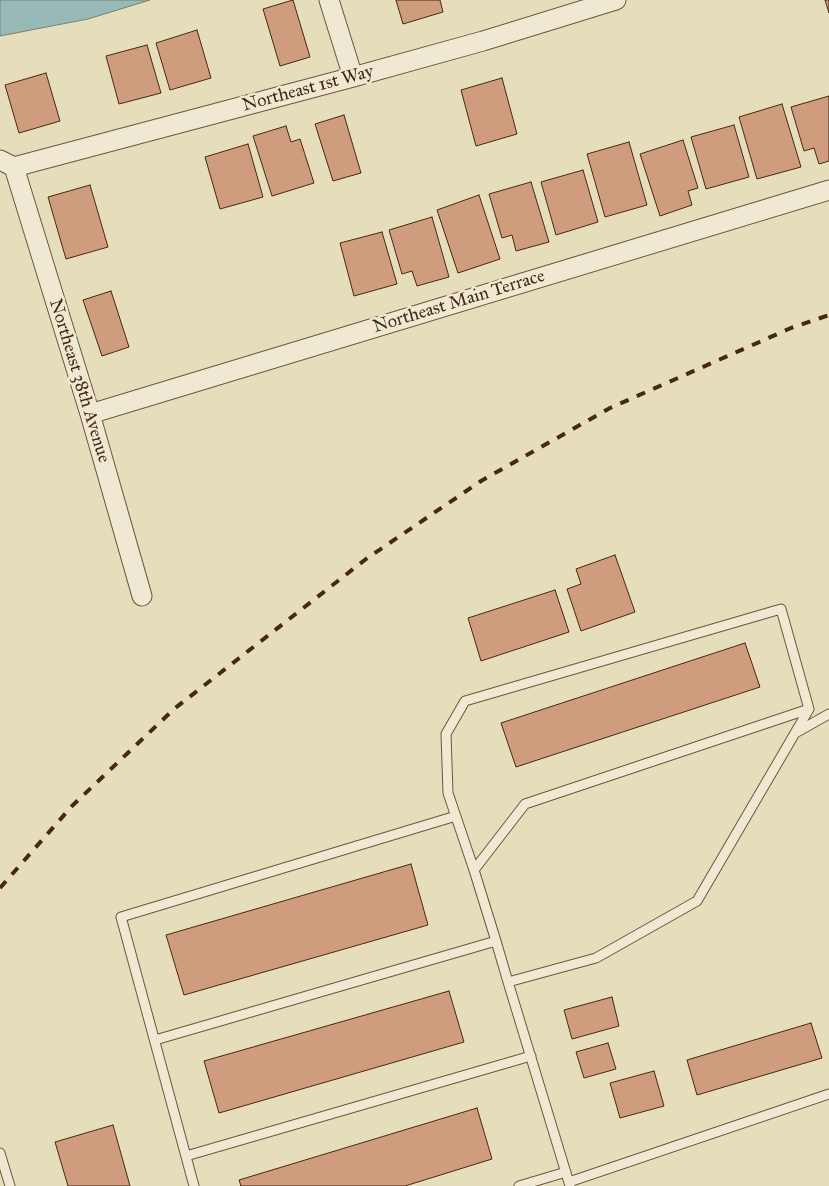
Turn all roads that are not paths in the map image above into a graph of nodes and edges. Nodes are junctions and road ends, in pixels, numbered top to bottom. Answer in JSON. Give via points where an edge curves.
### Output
{"nodes":[{"id":1,"x":329,"y":0,"type":"edge"},
{"id":2,"x":616,"y":0,"type":"edge"},
{"id":3,"x":353,"y":77,"type":"junction"},
{"id":4,"x":7,"y":163,"type":"edge"},
{"id":5,"x":829,"y":190,"type":"edge"},
{"id":6,"x":90,"y":414,"type":"junction"},
{"id":7,"x":142,"y":596,"type":"dead end"},
{"id":8,"x":809,"y":709,"type":"junction"},
{"id":9,"x":829,"y":714,"type":"edge"},
{"id":10,"x":796,"y":732,"type":"junction"},
{"id":11,"x":456,"y":816,"type":"junction"},
{"id":12,"x":474,"y":870,"type":"junction"},
{"id":13,"x":496,"y":941,"type":"junction"},
{"id":14,"x":508,"y":982,"type":"junction"},
{"id":15,"x":155,"y":1040,"type":"junction"},
{"id":16,"x":531,"y":1056,"type":"junction"},
{"id":17,"x":829,"y":1094,"type":"edge"},
{"id":18,"x":0,"y":1153,"type":"edge"},
{"id":19,"x":186,"y":1156,"type":"junction"},
{"id":20,"x":566,"y":1172,"type":"junction"},
{"id":21,"x":569,"y":1184,"type":"edge"},
{"id":22,"x":10,"y":1186,"type":"edge"},
{"id":23,"x":194,"y":1186,"type":"edge"},
{"id":24,"x":519,"y":1186,"type":"edge"}],
"edges":[{"from":1,"to":3,"type":"street"},
{"from":2,"to":3,"type":"street","name":"Northeast 1st Way"},
{"from":3,"to":4,"type":"street","name":"Northeast 1st Way"},
{"from":4,"to":6,"type":"street","name":"Northeast 38th Avenue"},
{"from":5,"to":6,"type":"street","name":"Northeast Main Terrace"},
{"from":6,"to":7,"type":"street","name":"Northeast 38th Avenue"},
{"from":8,"to":10,"type":"lane"},
{"from":8,"to":11,"type":"lane","via":[[781,609],[466,700],[446,734],[448,794]]},
{"from":8,"to":12,"type":"lane","via":[[525,804]]},
{"from":9,"to":10,"type":"lane"},
{"from":10,"to":14,"type":"lane","via":[[697,901],[596,958]]},
{"from":11,"to":12,"type":"lane"},
{"from":11,"to":15,"type":"lane","via":[[121,917]]},
{"from":12,"to":13,"type":"lane"},
{"from":13,"to":14,"type":"lane"},
{"from":13,"to":15,"type":"lane"},
{"from":14,"to":16,"type":"lane"},
{"from":15,"to":19,"type":"lane"},
{"from":16,"to":19,"type":"lane"},
{"from":16,"to":20,"type":"lane"},
{"from":17,"to":21,"type":"lane"},
{"from":18,"to":22,"type":"lane"},
{"from":19,"to":23,"type":"lane"},
{"from":20,"to":21,"type":"lane"},
{"from":20,"to":24,"type":"lane"}]}
